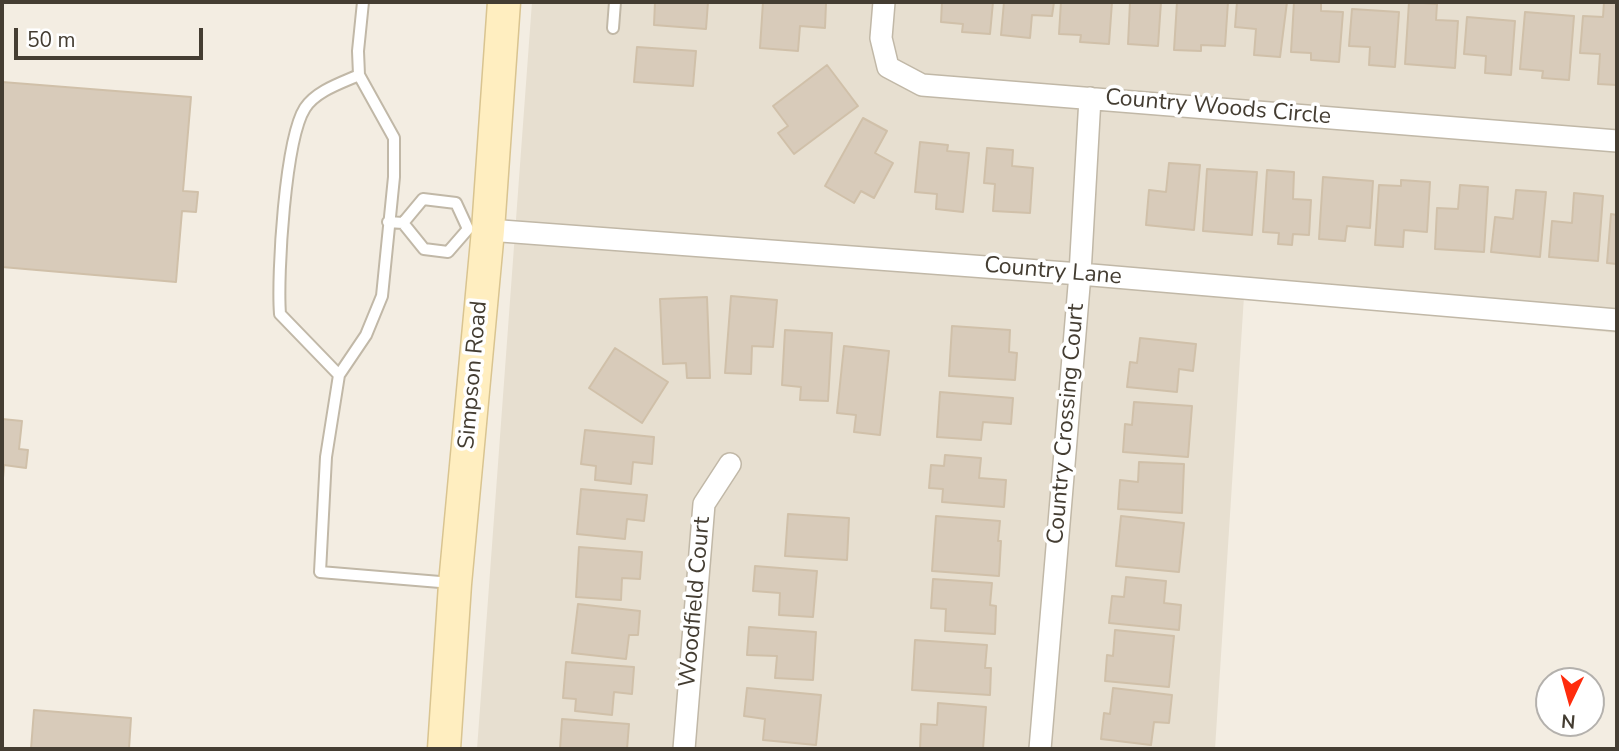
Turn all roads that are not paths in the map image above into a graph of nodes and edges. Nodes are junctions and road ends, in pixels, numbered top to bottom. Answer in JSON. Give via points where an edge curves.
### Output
{"nodes":[{"id":1,"x":363,"y":2,"type":"edge"},
{"id":2,"x":504,"y":2,"type":"edge"},
{"id":3,"x":615,"y":2,"type":"edge"},
{"id":4,"x":884,"y":2,"type":"edge"},
{"id":5,"x":613,"y":29,"type":"dead end"},
{"id":6,"x":359,"y":75,"type":"junction"},
{"id":7,"x":1090,"y":98,"type":"junction"},
{"id":8,"x":1617,"y":141,"type":"edge"},
{"id":9,"x":388,"y":222,"type":"junction"},
{"id":10,"x":403,"y":223,"type":"junction"},
{"id":11,"x":478,"y":229,"type":"junction"},
{"id":12,"x":1080,"y":274,"type":"junction"},
{"id":13,"x":1617,"y":320,"type":"edge"},
{"id":14,"x":340,"y":375,"type":"junction"},
{"id":15,"x":730,"y":464,"type":"dead end"},
{"id":16,"x":455,"y":584,"type":"junction"},
{"id":17,"x":444,"y":749,"type":"edge"},
{"id":18,"x":684,"y":749,"type":"edge"},
{"id":19,"x":1040,"y":749,"type":"edge"}],
"edges":[{"from":1,"to":6,"type":"lane"},
{"from":2,"to":11,"type":"main road","name":"Simpson Road"},
{"from":3,"to":5,"type":"lane"},
{"from":4,"to":7,"type":"street","name":"Country Woods Circle","via":[[881,38],[888,67],[922,85]]},
{"from":6,"to":9,"type":"lane","via":[[394,138]]},
{"from":6,"to":14,"type":"lane","via":[[330,88],[305,107],[295,132],[278,285],[280,314]]},
{"from":7,"to":8,"type":"street","name":"Country Woods Circle"},
{"from":7,"to":12,"type":"street","name":"Country Crossing Court"},
{"from":9,"to":10,"type":"lane"},
{"from":9,"to":14,"type":"lane","via":[[382,296],[366,335]]},
{"from":10,"to":11,"type":"lane","via":[[424,249],[448,252]]},
{"from":10,"to":11,"type":"lane","via":[[423,199],[456,203]]},
{"from":11,"to":12,"type":"street","name":"Country Lane"},
{"from":11,"to":16,"type":"main road","name":"Simpson Road"},
{"from":12,"to":13,"type":"street","name":"Country Lane"},
{"from":12,"to":19,"type":"street","name":"Country Crossing Court"},
{"from":14,"to":16,"type":"lane","via":[[326,457],[320,572]]},
{"from":15,"to":18,"type":"street","name":"Woodfield Court","via":[[704,504]]},
{"from":16,"to":17,"type":"main road","name":"Simpson Road"}]}
